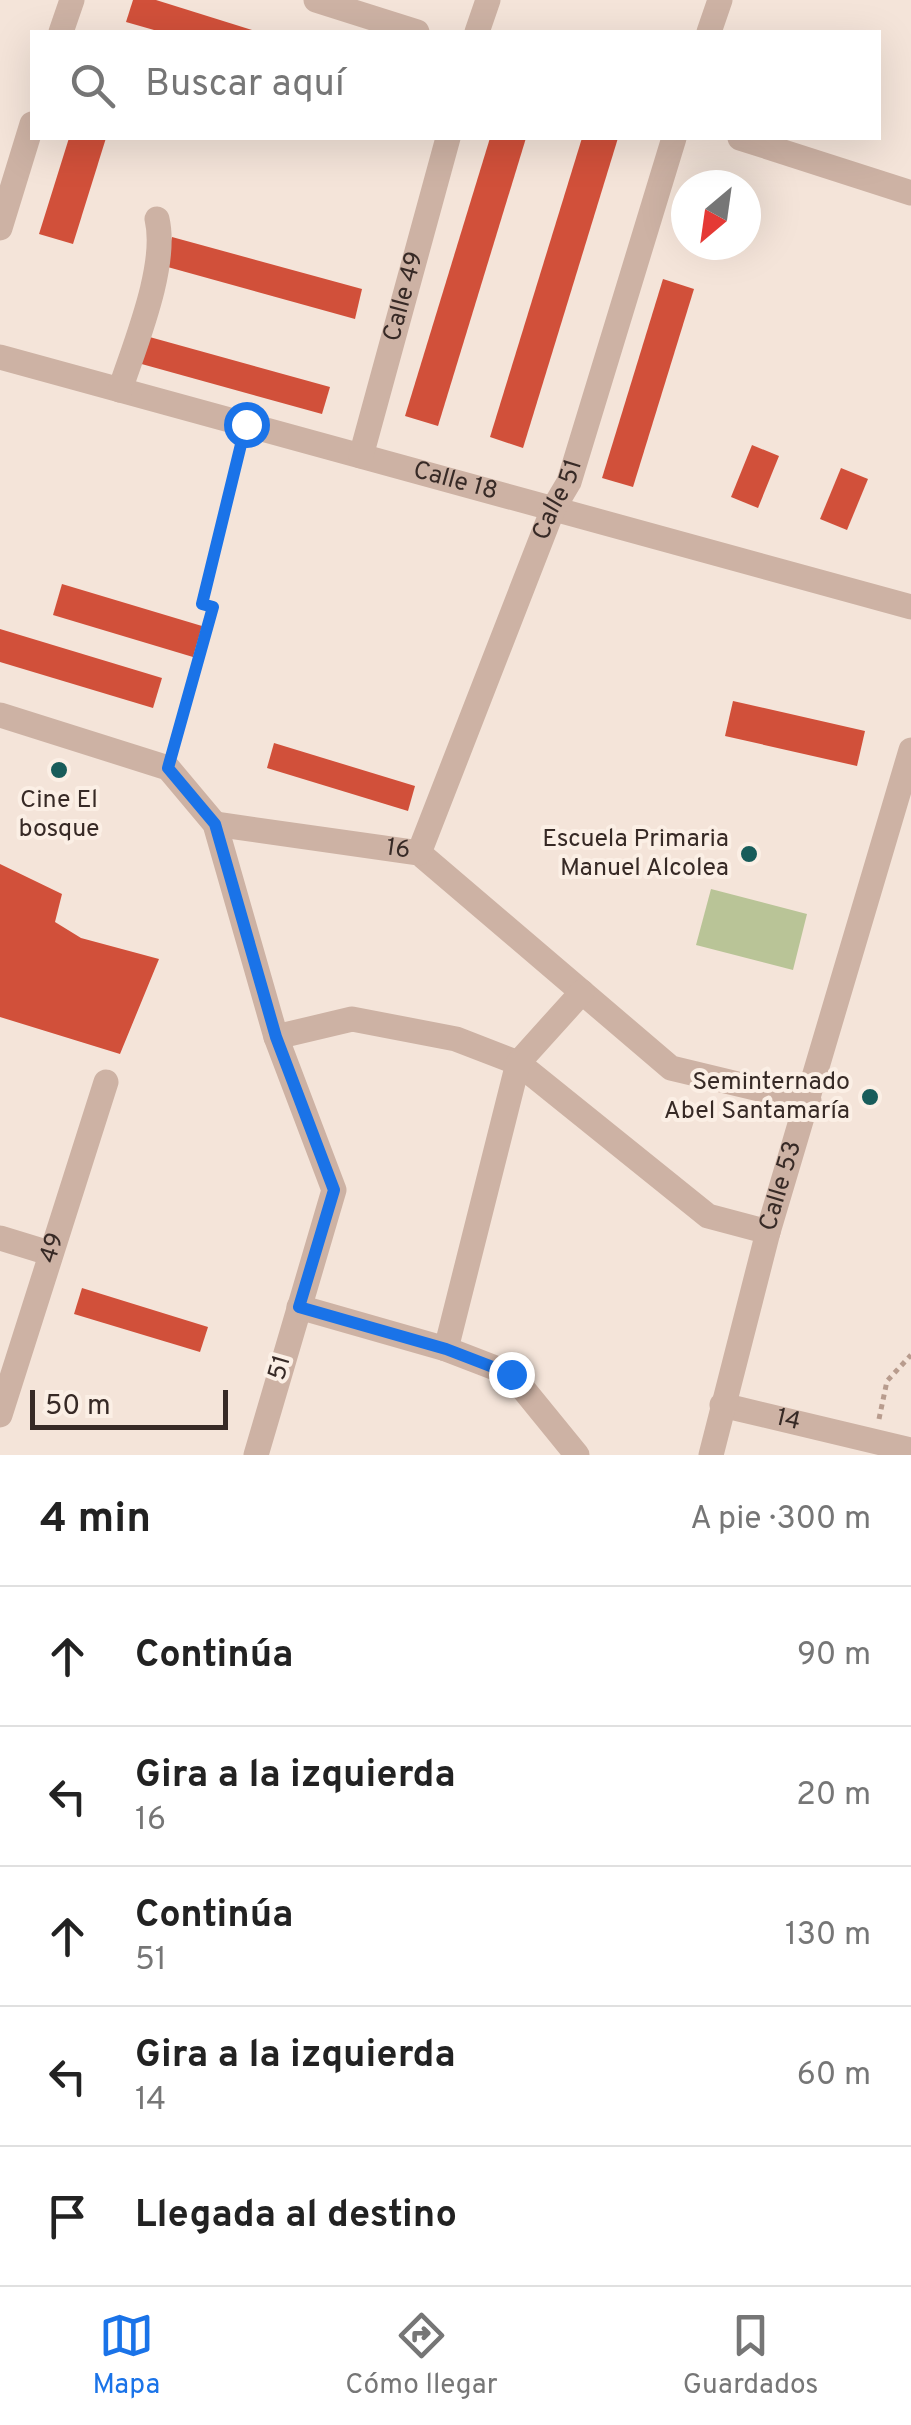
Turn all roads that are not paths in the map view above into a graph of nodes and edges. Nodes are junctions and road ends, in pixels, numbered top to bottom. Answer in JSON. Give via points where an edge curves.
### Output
{"nodes":[{"id":1,"x":72,"y":0,"type":"edge"},
{"id":2,"x":316,"y":0,"type":"edge"},
{"id":3,"x":488,"y":0,"type":"edge"},
{"id":4,"x":720,"y":0,"type":"edge"},
{"id":5,"x":62,"y":30,"type":"edge"},
{"id":6,"x":410,"y":30,"type":"edge"},
{"id":7,"x":478,"y":30,"type":"edge"},
{"id":8,"x":710,"y":30,"type":"edge"},
{"id":9,"x":30,"y":130,"type":"edge"},
{"id":10,"x":447,"y":140,"type":"edge"},
{"id":11,"x":673,"y":140,"type":"edge"},
{"id":12,"x":746,"y":140,"type":"edge"},
{"id":13,"x":911,"y":193,"type":"edge"},
{"id":14,"x":157,"y":219,"type":"dead end"},
{"id":15,"x":0,"y":228,"type":"edge"},
{"id":16,"x":0,"y":357,"type":"edge"},
{"id":17,"x":120,"y":390,"type":"junction"},
{"id":18,"x":361,"y":456,"type":"junction"},
{"id":19,"x":553,"y":509,"type":"junction"},
{"id":20,"x":911,"y":607,"type":"edge"},
{"id":21,"x":0,"y":716,"type":"edge"},
{"id":22,"x":911,"y":750,"type":"edge"},
{"id":23,"x":215,"y":824,"type":"junction"},
{"id":24,"x":420,"y":853,"type":"junction"},
{"id":25,"x":582,"y":992,"type":"junction"},
{"id":26,"x":276,"y":1037,"type":"junction"},
{"id":27,"x":518,"y":1064,"type":"junction"},
{"id":28,"x":106,"y":1082,"type":"dead end"},
{"id":29,"x":809,"y":1102,"type":"junction"},
{"id":30,"x":768,"y":1232,"type":"junction"},
{"id":31,"x":0,"y":1238,"type":"edge"},
{"id":32,"x":49,"y":1254,"type":"junction"},
{"id":33,"x":299,"y":1307,"type":"junction"},
{"id":34,"x":446,"y":1349,"type":"junction"},
{"id":35,"x":722,"y":1405,"type":"junction"},
{"id":36,"x":0,"y":1415,"type":"edge"},
{"id":37,"x":911,"y":1450,"type":"edge"},
{"id":38,"x":256,"y":1455,"type":"edge"},
{"id":39,"x":577,"y":1455,"type":"edge"},
{"id":40,"x":711,"y":1455,"type":"edge"}],
"edges":[{"from":1,"to":5,"type":"street"},
{"from":2,"to":6,"type":"street"},
{"from":3,"to":7,"type":"street"},
{"from":4,"to":8,"type":"street"},
{"from":9,"to":15,"type":"street"},
{"from":10,"to":18,"type":"street","name":"Calle 49"},
{"from":11,"to":19,"type":"street","name":"Calle 51","via":[[569,482]]},
{"from":12,"to":13,"type":"street"},
{"from":14,"to":17,"type":"street","via":[[147,304]]},
{"from":16,"to":17,"type":"street","name":"Calle 18"},
{"from":17,"to":18,"type":"street","name":"Calle 18"},
{"from":18,"to":19,"type":"street","name":"Calle 18"},
{"from":19,"to":20,"type":"street","name":"Calle 18"},
{"from":19,"to":24,"type":"street","name":"Calle 51"},
{"from":21,"to":23,"type":"street","via":[[168,768]]},
{"from":22,"to":29,"type":"street","name":"Calle 53"},
{"from":23,"to":24,"type":"street","name":"16"},
{"from":23,"to":26,"type":"street","name":"51"},
{"from":24,"to":25,"type":"street","name":"16"},
{"from":25,"to":27,"type":"street"},
{"from":25,"to":29,"type":"street","name":"16","via":[[671,1068]]},
{"from":26,"to":27,"type":"street","via":[[352,1019],[456,1039]]},
{"from":26,"to":33,"type":"street","name":"51","via":[[334,1190]]},
{"from":27,"to":30,"type":"street","via":[[708,1216]]},
{"from":27,"to":34,"type":"street"},
{"from":28,"to":32,"type":"street","name":"49"},
{"from":29,"to":30,"type":"street","name":"Calle 53"},
{"from":30,"to":35,"type":"street","name":"Calle 53"},
{"from":31,"to":32,"type":"street"},
{"from":32,"to":36,"type":"street","name":"49"},
{"from":33,"to":34,"type":"street"},
{"from":33,"to":38,"type":"street","name":"51"},
{"from":34,"to":39,"type":"street","via":[[511,1374]]},
{"from":35,"to":37,"type":"street","name":"14"},
{"from":35,"to":40,"type":"street","name":"Calle 53"}]}
